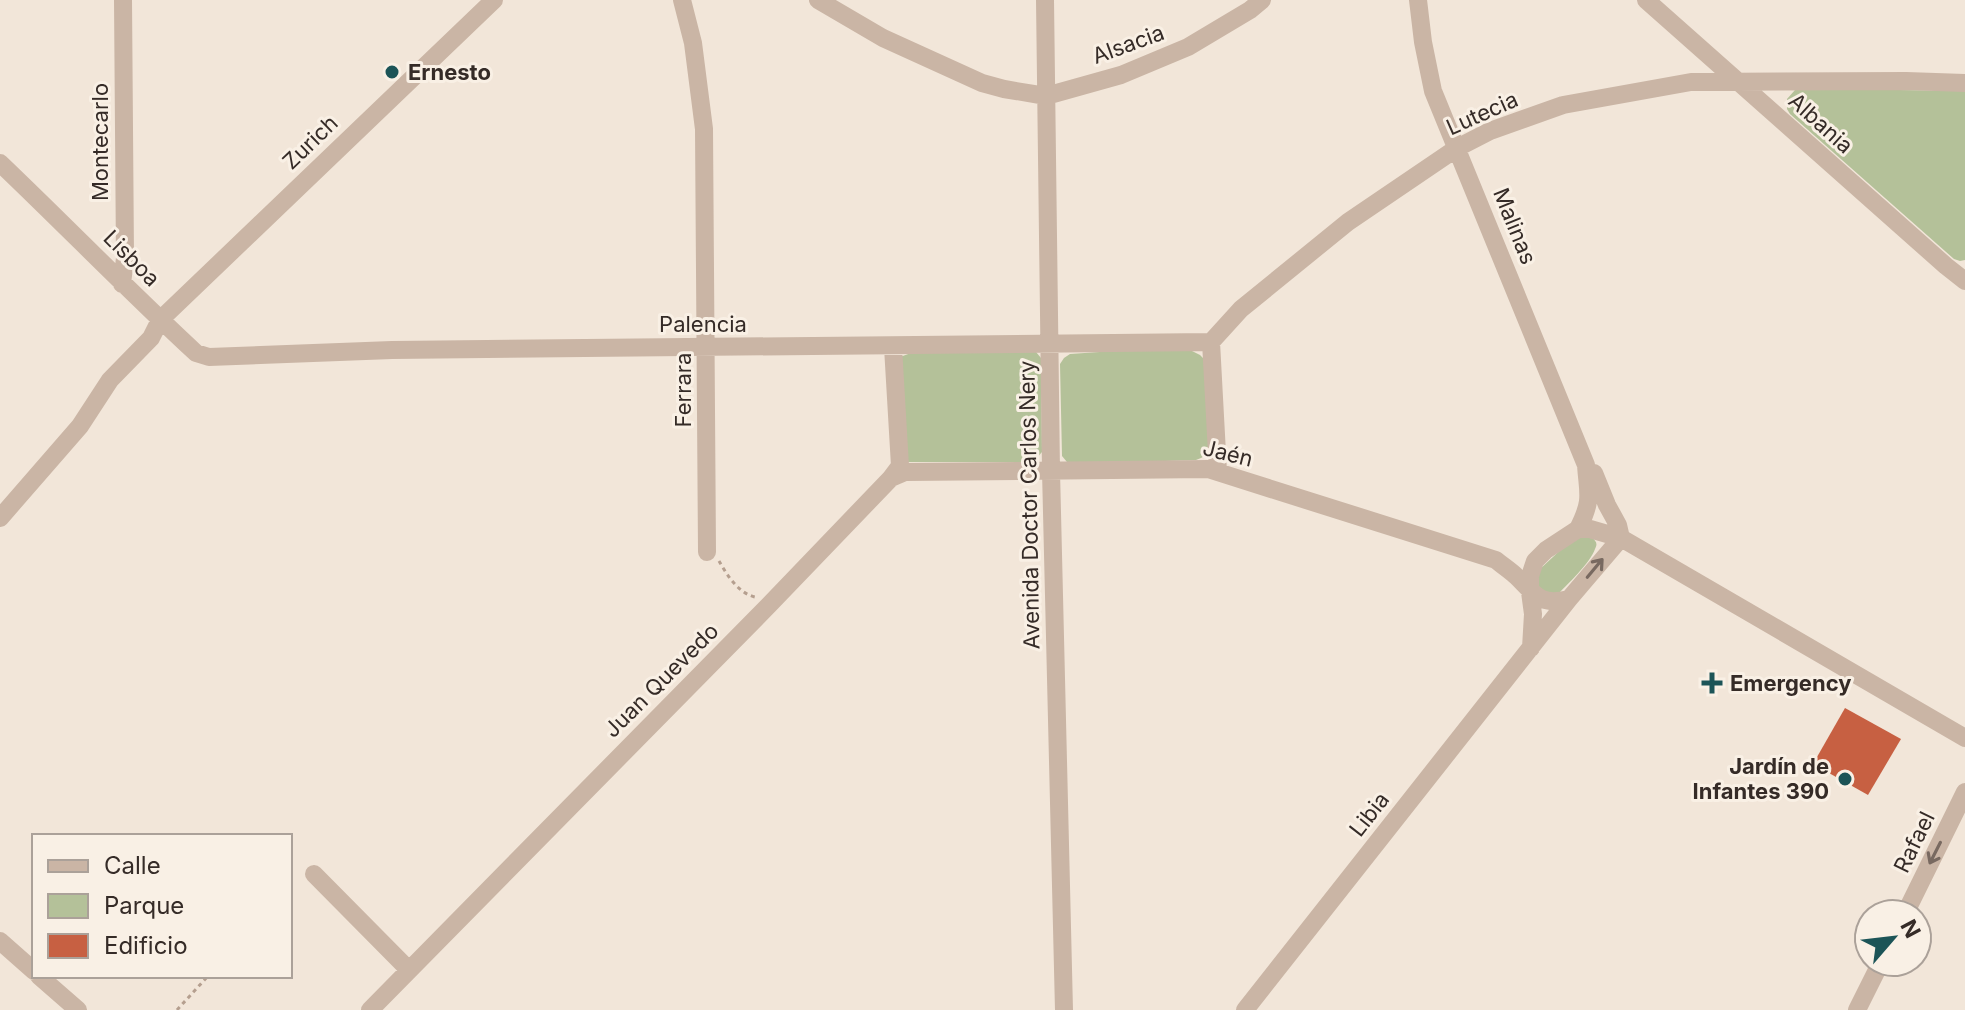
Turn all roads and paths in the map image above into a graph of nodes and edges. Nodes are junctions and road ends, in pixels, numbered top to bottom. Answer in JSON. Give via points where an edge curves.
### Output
{"nodes":[{"id":1,"x":123,"y":0,"type":"edge"},
{"id":2,"x":494,"y":0,"type":"edge"},
{"id":3,"x":682,"y":0,"type":"edge"},
{"id":4,"x":818,"y":0,"type":"edge"},
{"id":5,"x":1045,"y":0,"type":"edge"},
{"id":6,"x":1262,"y":0,"type":"edge"},
{"id":7,"x":1418,"y":0,"type":"edge"},
{"id":8,"x":1646,"y":0,"type":"edge"},
{"id":9,"x":1738,"y":81,"type":"junction"},
{"id":10,"x":1965,"y":83,"type":"edge"},
{"id":11,"x":1046,"y":96,"type":"junction"},
{"id":12,"x":1457,"y":148,"type":"junction"},
{"id":13,"x":0,"y":163,"type":"edge"},
{"id":14,"x":1965,"y":281,"type":"edge"},
{"id":15,"x":122,"y":284,"type":"junction"},
{"id":16,"x":160,"y":320,"type":"junction"},
{"id":17,"x":1211,"y":342,"type":"junction"},
{"id":18,"x":1050,"y":344,"type":"junction"},
{"id":19,"x":893,"y":347,"type":"junction"},
{"id":20,"x":707,"y":348,"type":"junction"},
{"id":21,"x":196,"y":353,"type":"joint"},
{"id":22,"x":1586,"y":465,"type":"junction"},
{"id":23,"x":1051,"y":471,"type":"junction"},
{"id":24,"x":1218,"y":472,"type":"junction"},
{"id":25,"x":891,"y":478,"type":"junction"},
{"id":26,"x":0,"y":518,"type":"edge"},
{"id":27,"x":1578,"y":529,"type":"junction"},
{"id":28,"x":1621,"y":538,"type":"junction"},
{"id":29,"x":1546,"y":550,"type":"junction"},
{"id":30,"x":707,"y":552,"type":"joint"},
{"id":31,"x":1496,"y":560,"type":"junction"},
{"id":32,"x":1530,"y":592,"type":"junction"},
{"id":33,"x":1569,"y":599,"type":"junction"},
{"id":34,"x":769,"y":605,"type":"junction"},
{"id":35,"x":1531,"y":648,"type":"junction"},
{"id":36,"x":1965,"y":738,"type":"edge"},
{"id":37,"x":1965,"y":792,"type":"edge"},
{"id":38,"x":1957,"y":831,"type":"edge"},
{"id":39,"x":314,"y":874,"type":"dead end"},
{"id":40,"x":1915,"y":898,"type":"edge"},
{"id":41,"x":0,"y":941,"type":"edge"},
{"id":42,"x":32,"y":969,"type":"edge"},
{"id":43,"x":409,"y":970,"type":"junction"},
{"id":44,"x":41,"y":978,"type":"edge"},
{"id":45,"x":206,"y":978,"type":"edge"},
{"id":46,"x":1873,"y":978,"type":"edge"},
{"id":47,"x":372,"y":1009,"type":"edge"},
{"id":48,"x":78,"y":1010,"type":"edge"},
{"id":49,"x":177,"y":1010,"type":"edge"},
{"id":50,"x":1064,"y":1010,"type":"edge"},
{"id":51,"x":1245,"y":1010,"type":"edge"},
{"id":52,"x":1857,"y":1010,"type":"edge"}],
"edges":[{"from":1,"to":15,"type":"street","name":"Montecarlo"},
{"from":2,"to":16,"type":"street","name":"Zurich"},
{"from":3,"to":20,"type":"street","name":"Ferrara","via":[[704,129]]},
{"from":4,"to":11,"type":"street","via":[[883,38],[982,83]]},
{"from":5,"to":11,"type":"street","name":"Avenida Doctor Carlos Nery"},
{"from":6,"to":11,"type":"street","name":"Alsacia","via":[[1188,47],[1121,75]]},
{"from":7,"to":12,"type":"street","name":"Malinas","via":[[1433,91]]},
{"from":8,"to":9,"type":"street","name":"Albania"},
{"from":9,"to":10,"type":"street","name":"Lutecia"},
{"from":9,"to":12,"type":"street","name":"Lutecia","via":[[1691,82],[1563,105]]},
{"from":9,"to":14,"type":"street","name":"Albania"},
{"from":11,"to":18,"type":"street","name":"Avenida Doctor Carlos Nery"},
{"from":12,"to":17,"type":"street","name":"Lutecia","via":[[1348,222],[1241,309]]},
{"from":12,"to":22,"type":"street","name":"Malinas"},
{"from":13,"to":15,"type":"street","name":"Lisboa"},
{"from":15,"to":16,"type":"street","name":"Lisboa"},
{"from":16,"to":21,"type":"street","name":"Lisboa"},
{"from":16,"to":26,"type":"street","name":"Zurich","via":[[80,426]]},
{"from":17,"to":18,"type":"street","name":"Palencia"},
{"from":17,"to":24,"type":"street"},
{"from":18,"to":19,"type":"street","name":"Palencia"},
{"from":18,"to":23,"type":"street","name":"Avenida Doctor Carlos Nery"},
{"from":19,"to":20,"type":"street","name":"Palencia"},
{"from":19,"to":25,"type":"street","via":[[900,466]]},
{"from":20,"to":21,"type":"street","name":"Palencia","via":[[209,357]]},
{"from":20,"to":30,"type":"street","name":"Ferrara"},
{"from":22,"to":27,"type":"street","name":"Malinas","via":[[1589,503]]},
{"from":22,"to":28,"type":"street","name":"Malinas","via":[[1595,474]]},
{"from":23,"to":24,"type":"street","name":"Jaén"},
{"from":23,"to":25,"type":"street","name":"Jaén","via":[[905,472]]},
{"from":23,"to":50,"type":"street","name":"Avenida Doctor Carlos Nery"},
{"from":24,"to":31,"type":"street","name":"Jaén"},
{"from":25,"to":34,"type":"street","name":"Juan Quevedo"},
{"from":27,"to":28,"type":"street"},
{"from":27,"to":29,"type":"street"},
{"from":33,"to":28,"type":"street","name":"Libia","one_way":true},
{"from":28,"to":36,"type":"street"},
{"from":29,"to":31,"type":"street","name":"Jaén"},
{"from":29,"to":32,"type":"street","via":[[1535,561]]},
{"from":30,"to":34,"type":"path","via":[[747,595]]},
{"from":31,"to":32,"type":"street","name":"Jaén"},
{"from":32,"to":33,"type":"street","via":[[1542,600]]},
{"from":32,"to":35,"type":"street"},
{"from":33,"to":35,"type":"street","name":"Libia"},
{"from":34,"to":43,"type":"street","name":"Juan Quevedo"},
{"from":35,"to":51,"type":"street","name":"Libia"},
{"from":37,"to":38,"type":"street","name":"Rafael"},
{"from":38,"to":40,"type":"street","name":"Rafael","one_way":true},
{"from":39,"to":43,"type":"street"},
{"from":41,"to":42,"type":"street"},
{"from":43,"to":47,"type":"street","name":"Juan Quevedo"},
{"from":44,"to":48,"type":"street"},
{"from":45,"to":49,"type":"path"},
{"from":46,"to":52,"type":"street"}]}
